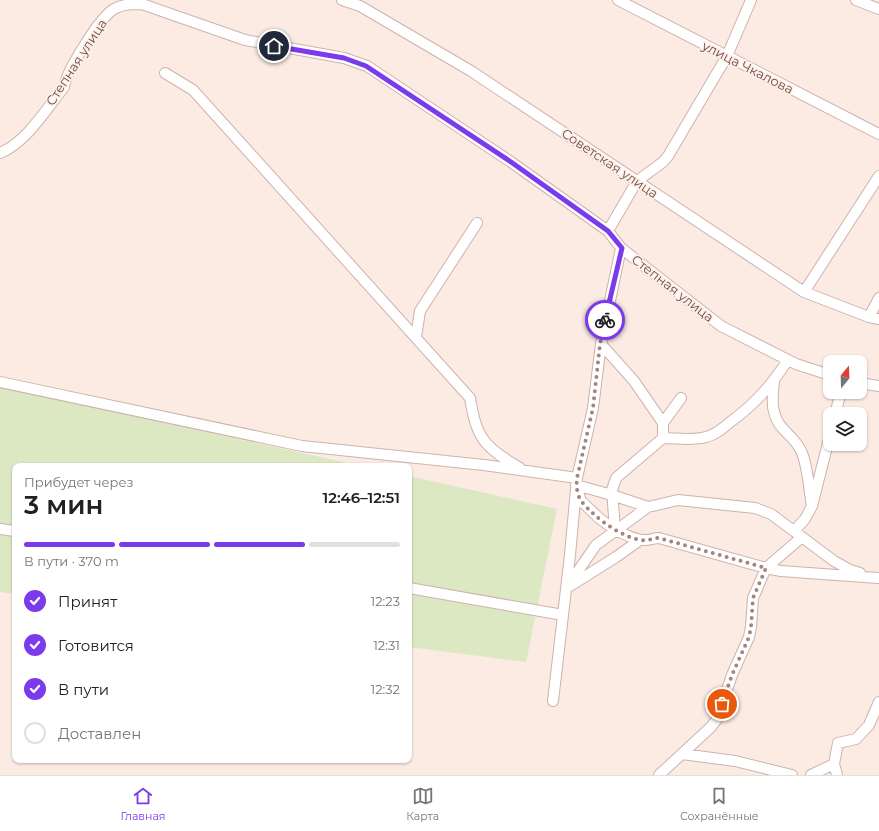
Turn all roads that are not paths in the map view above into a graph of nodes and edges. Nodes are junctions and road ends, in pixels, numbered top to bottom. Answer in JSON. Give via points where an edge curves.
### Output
{"nodes":[{"id":1,"x":342,"y":0,"type":"edge"},
{"id":2,"x":618,"y":0,"type":"edge"},
{"id":3,"x":751,"y":0,"type":"edge"},
{"id":4,"x":856,"y":0,"type":"edge"},
{"id":5,"x":879,"y":9,"type":"edge"},
{"id":6,"x":727,"y":56,"type":"junction"},
{"id":7,"x":165,"y":73,"type":"dead end"},
{"id":8,"x":879,"y":134,"type":"edge"},
{"id":9,"x":0,"y":153,"type":"edge"},
{"id":10,"x":879,"y":176,"type":"edge"},
{"id":11,"x":637,"y":181,"type":"junction"},
{"id":12,"x":477,"y":223,"type":"dead end"},
{"id":13,"x":608,"y":231,"type":"junction"},
{"id":14,"x":622,"y":248,"type":"junction"},
{"id":15,"x":804,"y":292,"type":"junction"},
{"id":16,"x":879,"y":298,"type":"edge"},
{"id":17,"x":874,"y":318,"type":"edge"},
{"id":18,"x":416,"y":337,"type":"junction"},
{"id":19,"x":600,"y":344,"type":"junction"},
{"id":20,"x":788,"y":360,"type":"junction"},
{"id":21,"x":823,"y":373,"type":"edge"},
{"id":22,"x":774,"y":381,"type":"junction"},
{"id":23,"x":0,"y":382,"type":"edge"},
{"id":24,"x":867,"y":384,"type":"edge"},
{"id":25,"x":879,"y":386,"type":"edge"},
{"id":26,"x":681,"y":398,"type":"dead end"},
{"id":27,"x":663,"y":423,"type":"junction"},
{"id":28,"x":663,"y":438,"type":"junction"},
{"id":29,"x":826,"y":451,"type":"edge"},
{"id":30,"x":526,"y":471,"type":"junction"},
{"id":31,"x":576,"y":482,"type":"junction"},
{"id":32,"x":612,"y":495,"type":"junction"},
{"id":33,"x":812,"y":506,"type":"junction"},
{"id":34,"x":648,"y":507,"type":"junction"},
{"id":35,"x":0,"y":528,"type":"edge"},
{"id":36,"x":12,"y":530,"type":"edge"},
{"id":37,"x":615,"y":530,"type":"junction"},
{"id":38,"x":798,"y":534,"type":"junction"},
{"id":39,"x":640,"y":540,"type":"junction"},
{"id":40,"x":766,"y":568,"type":"junction"},
{"id":41,"x":878,"y":578,"type":"edge"},
{"id":42,"x":566,"y":588,"type":"junction"},
{"id":43,"x":412,"y":589,"type":"edge"},
{"id":44,"x":563,"y":615,"type":"junction"},
{"id":45,"x":553,"y":701,"type":"dead end"},
{"id":46,"x":879,"y":702,"type":"edge"},
{"id":47,"x":682,"y":754,"type":"junction"},
{"id":48,"x":834,"y":764,"type":"junction"},
{"id":49,"x":660,"y":775,"type":"edge"},
{"id":50,"x":788,"y":775,"type":"edge"},
{"id":51,"x":811,"y":775,"type":"edge"},
{"id":52,"x":837,"y":775,"type":"edge"}],
"edges":[{"from":1,"to":11,"type":"street","name":"Советская улица","via":[[360,6],[471,71]]},
{"from":2,"to":6,"type":"street","name":"улица Чкалова"},
{"from":3,"to":6,"type":"street"},
{"from":4,"to":5,"type":"street"},
{"from":6,"to":8,"type":"street","name":"улица Чкалова"},
{"from":6,"to":11,"type":"street","via":[[668,156]]},
{"from":7,"to":18,"type":"street","via":[[193,90]]},
{"from":9,"to":13,"type":"street","name":"Степная улица","via":[[10,149],[26,135],[64,87],[80,52],[108,13],[124,4],[142,4],[245,40],[344,58],[366,66],[511,162]]},
{"from":10,"to":15,"type":"street"},
{"from":11,"to":13,"type":"street"},
{"from":11,"to":15,"type":"street","name":"Советская улица"},
{"from":12,"to":18,"type":"street","via":[[420,311]]},
{"from":13,"to":14,"type":"street","name":"Степная улица"},
{"from":14,"to":19,"type":"street"},
{"from":14,"to":20,"type":"street","name":"Степная улица","via":[[721,326]]},
{"from":15,"to":17,"type":"street","name":"Советская улица"},
{"from":16,"to":17,"type":"street"},
{"from":18,"to":30,"type":"street","via":[[470,398],[474,418],[483,439],[504,459]]},
{"from":19,"to":27,"type":"street","via":[[634,381]]},
{"from":19,"to":31,"type":"street","via":[[593,408]]},
{"from":20,"to":21,"type":"street","name":"Степная улица"},
{"from":20,"to":22,"type":"street"},
{"from":22,"to":28,"type":"street","via":[[748,409],[717,432],[695,439]]},
{"from":22,"to":33,"type":"street","via":[[773,410],[783,429],[802,453]]},
{"from":23,"to":30,"type":"street","via":[[302,446]]},
{"from":24,"to":25,"type":"street"},
{"from":26,"to":27,"type":"street"},
{"from":27,"to":28,"type":"street"},
{"from":28,"to":32,"type":"street","via":[[616,478]]},
{"from":29,"to":33,"type":"street"},
{"from":30,"to":31,"type":"street"},
{"from":31,"to":32,"type":"street"},
{"from":31,"to":37,"type":"street","via":[[581,501]]},
{"from":31,"to":42,"type":"street"},
{"from":32,"to":34,"type":"street"},
{"from":32,"to":37,"type":"street"},
{"from":33,"to":38,"type":"street"},
{"from":34,"to":37,"type":"street"},
{"from":34,"to":38,"type":"street","via":[[678,500],[755,508],[771,514]]},
{"from":35,"to":36,"type":"street"},
{"from":37,"to":39,"type":"street"},
{"from":37,"to":42,"type":"street","via":[[596,545]]},
{"from":38,"to":40,"type":"street"},
{"from":38,"to":41,"type":"street","via":[[850,570]]},
{"from":39,"to":40,"type":"street","via":[[659,538]]},
{"from":39,"to":42,"type":"street"},
{"from":40,"to":41,"type":"street"},
{"from":40,"to":47,"type":"street","via":[[753,598],[749,637],[732,675],[717,719]]},
{"from":42,"to":44,"type":"street"},
{"from":43,"to":44,"type":"street"},
{"from":44,"to":45,"type":"street"},
{"from":46,"to":48,"type":"street","via":[[869,725],[856,739],[838,743]]},
{"from":47,"to":49,"type":"street"},
{"from":47,"to":50,"type":"street","via":[[734,761]]},
{"from":48,"to":51,"type":"street"},
{"from":48,"to":52,"type":"street"}]}
